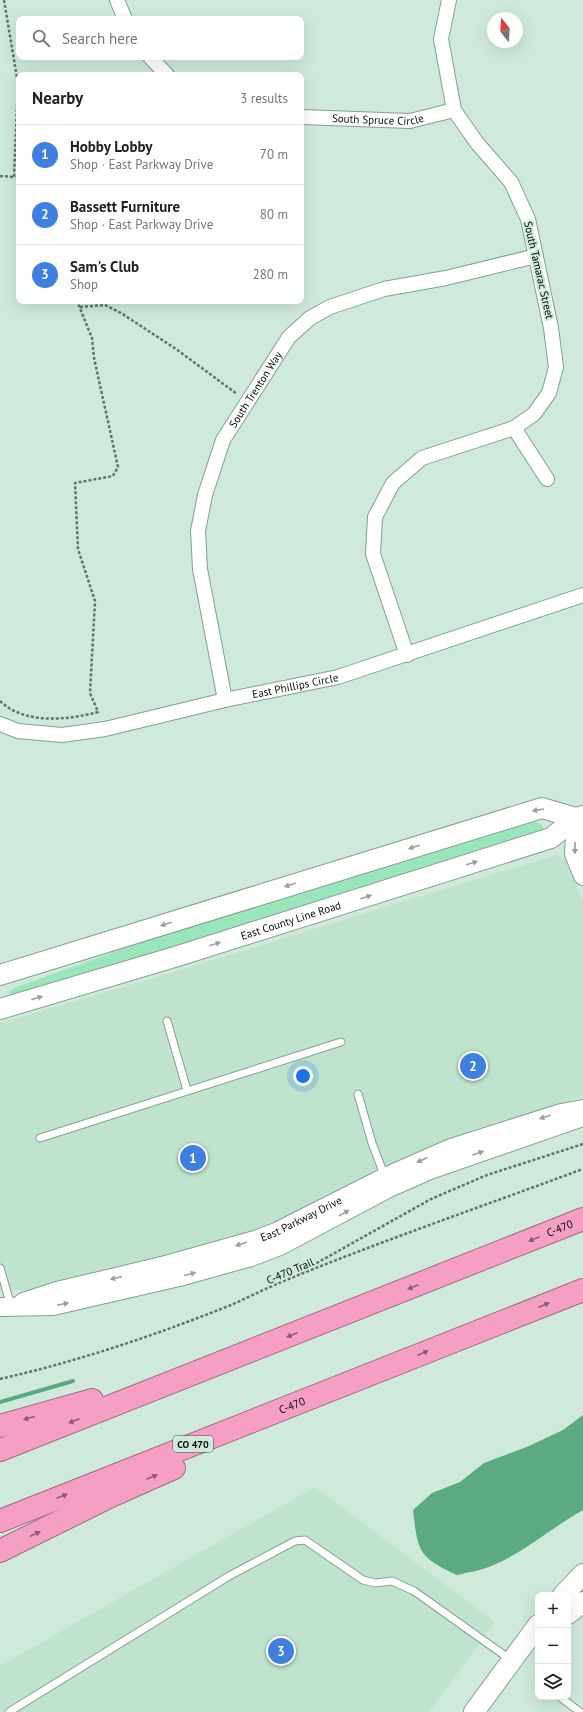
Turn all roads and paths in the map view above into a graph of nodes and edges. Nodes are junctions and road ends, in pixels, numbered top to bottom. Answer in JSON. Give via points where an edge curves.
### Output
{"nodes":[{"id":1,"x":4,"y":0,"type":"edge"},
{"id":2,"x":117,"y":0,"type":"edge"},
{"id":3,"x":449,"y":0,"type":"edge"},
{"id":4,"x":124,"y":16,"type":"edge"},
{"id":5,"x":153,"y":60,"type":"edge"},
{"id":6,"x":16,"y":72,"type":"edge"},
{"id":7,"x":164,"y":72,"type":"edge"},
{"id":8,"x":454,"y":110,"type":"junction"},
{"id":9,"x":304,"y":117,"type":"edge"},
{"id":10,"x":16,"y":130,"type":"edge"},
{"id":11,"x":0,"y":176,"type":"edge"},
{"id":12,"x":14,"y":177,"type":"joint"},
{"id":13,"x":536,"y":256,"type":"junction"},
{"id":14,"x":78,"y":304,"type":"edge"},
{"id":15,"x":80,"y":307,"type":"junction"},
{"id":16,"x":247,"y":402,"type":"junction"},
{"id":17,"x":514,"y":428,"type":"junction"},
{"id":18,"x":547,"y":479,"type":"dead end"},
{"id":19,"x":583,"y":595,"type":"edge"},
{"id":20,"x":407,"y":655,"type":"junction"},
{"id":21,"x":225,"y":700,"type":"junction"},
{"id":22,"x":0,"y":701,"type":"edge"},
{"id":23,"x":0,"y":724,"type":"edge"},
{"id":24,"x":581,"y":821,"type":"edge"},
{"id":25,"x":583,"y":876,"type":"edge"},
{"id":26,"x":0,"y":975,"type":"edge"},
{"id":27,"x":0,"y":1010,"type":"edge"},
{"id":28,"x":167,"y":1021,"type":"dead end"},
{"id":29,"x":341,"y":1042,"type":"dead end"},
{"id":30,"x":187,"y":1090,"type":"junction"},
{"id":31,"x":358,"y":1094,"type":"dead end"},
{"id":32,"x":583,"y":1109,"type":"edge"},
{"id":33,"x":583,"y":1117,"type":"edge"},
{"id":34,"x":40,"y":1138,"type":"dead end"},
{"id":35,"x":583,"y":1144,"type":"edge"},
{"id":36,"x":583,"y":1169,"type":"edge"},
{"id":37,"x":387,"y":1182,"type":"junction"},
{"id":38,"x":583,"y":1219,"type":"edge"},
{"id":39,"x":0,"y":1268,"type":"edge"},
{"id":40,"x":290,"y":1278,"type":"junction"},
{"id":41,"x":583,"y":1290,"type":"edge"},
{"id":42,"x":5,"y":1306,"type":"edge"},
{"id":43,"x":241,"y":1356,"type":"junction"},
{"id":44,"x":387,"y":1368,"type":"junction"},
{"id":45,"x":0,"y":1379,"type":"edge"},
{"id":46,"x":0,"y":1426,"type":"edge"},
{"id":47,"x":0,"y":1450,"type":"edge"},
{"id":48,"x":0,"y":1521,"type":"edge"},
{"id":49,"x":0,"y":1551,"type":"edge"},
{"id":50,"x":583,"y":1574,"type":"edge"},
{"id":51,"x":566,"y":1592,"type":"edge"},
{"id":52,"x":583,"y":1602,"type":"edge"},
{"id":53,"x":571,"y":1612,"type":"edge"},
{"id":54,"x":536,"y":1628,"type":"edge"},
{"id":55,"x":535,"y":1641,"type":"edge"},
{"id":56,"x":512,"y":1660,"type":"junction"},
{"id":57,"x":564,"y":1700,"type":"edge"},
{"id":58,"x":9,"y":1712,"type":"edge"},
{"id":59,"x":474,"y":1712,"type":"edge"},
{"id":60,"x":580,"y":1712,"type":"edge"}],
"edges":[{"from":1,"to":6,"type":"path"},
{"from":2,"to":4,"type":"street"},
{"from":3,"to":8,"type":"street","name":"South Tamarac Street","via":[[441,39]]},
{"from":5,"to":7,"type":"street"},
{"from":8,"to":9,"type":"street","name":"South Spruce Circle","via":[[410,122]]},
{"from":8,"to":13,"type":"street","name":"South Tamarac Street","via":[[477,143],[511,182],[528,219]]},
{"from":10,"to":12,"type":"path"},
{"from":11,"to":12,"type":"path"},
{"from":13,"to":16,"type":"street","name":"South Trenton Way","via":[[446,278],[384,289],[330,307],[310,318],[289,337]]},
{"from":13,"to":17,"type":"street","name":"South Tamarac Street","via":[[552,328],[556,366],[549,393],[534,414]]},
{"from":14,"to":15,"type":"path"},
{"from":15,"to":16,"type":"path","via":[[105,305],[121,312],[176,348]]},
{"from":15,"to":22,"type":"path","via":[[92,338],[118,467],[113,476],[75,483],[78,549],[95,601],[90,693],[98,712],[54,719],[8,708]]},
{"from":16,"to":21,"type":"street","name":"South Trenton Way","via":[[223,440],[205,495],[198,531],[200,569]]},
{"from":17,"to":18,"type":"street"},
{"from":17,"to":20,"type":"street","name":"South Tamarac Street","via":[[422,458],[393,483],[375,517],[373,554]]},
{"from":19,"to":20,"type":"street","name":"East Phillips Circle"},
{"from":20,"to":21,"type":"street","name":"East Phillips Circle","via":[[338,677]]},
{"from":21,"to":23,"type":"street","name":"East Phillips Circle","via":[[105,729],[62,736],[18,731]]},
{"from":24,"to":25,"type":"street","one_way":true,"via":[[574,854]]},
{"from":24,"to":26,"type":"main road","one_way":true,"via":[[542,808]]},
{"from":27,"to":24,"type":"main road","name":"East County Line Road","one_way":true,"via":[[551,838]]},
{"from":28,"to":30,"type":"lane"},
{"from":29,"to":30,"type":"lane"},
{"from":30,"to":34,"type":"lane"},
{"from":31,"to":37,"type":"lane","via":[[372,1143]]},
{"from":32,"to":37,"type":"street","name":"East Parkway Drive","one_way":true,"via":[[561,1112],[457,1146]]},
{"from":37,"to":33,"type":"street","name":"East Parkway Drive","one_way":true},
{"from":35,"to":40,"type":"path","via":[[487,1175],[431,1199]]},
{"from":36,"to":40,"type":"path","name":"C-470 Trail"},
{"from":37,"to":42,"type":"street","name":"East Parkway Drive","via":[[309,1231],[251,1257],[179,1277],[53,1306]]},
{"from":38,"to":43,"type":"highway","name":"C-470","one_way":true},
{"from":39,"to":42,"type":"lane"},
{"from":40,"to":45,"type":"path","name":"C-470 Trail","via":[[230,1305],[116,1347]]},
{"from":44,"to":41,"type":"highway","name":"C-470","number":"CO 470","one_way":true},
{"from":43,"to":46,"type":"highway","one_way":true,"via":[[175,1372]]},
{"from":43,"to":47,"type":"highway","name":"C-470","one_way":true},
{"from":48,"to":44,"type":"highway","name":"C-470","number":"CO 470","one_way":true},
{"from":49,"to":44,"type":"highway","one_way":true,"via":[[146,1479],[356,1392]]},
{"from":50,"to":51,"type":"main road"},
{"from":52,"to":53,"type":"main road"},
{"from":54,"to":56,"type":"main road"},
{"from":55,"to":56,"type":"main road"},
{"from":56,"to":58,"type":"lane","via":[[414,1591],[392,1581],[363,1580],[304,1540],[295,1541],[229,1576]]},
{"from":56,"to":59,"type":"main road"},
{"from":57,"to":60,"type":"lane"}]}
